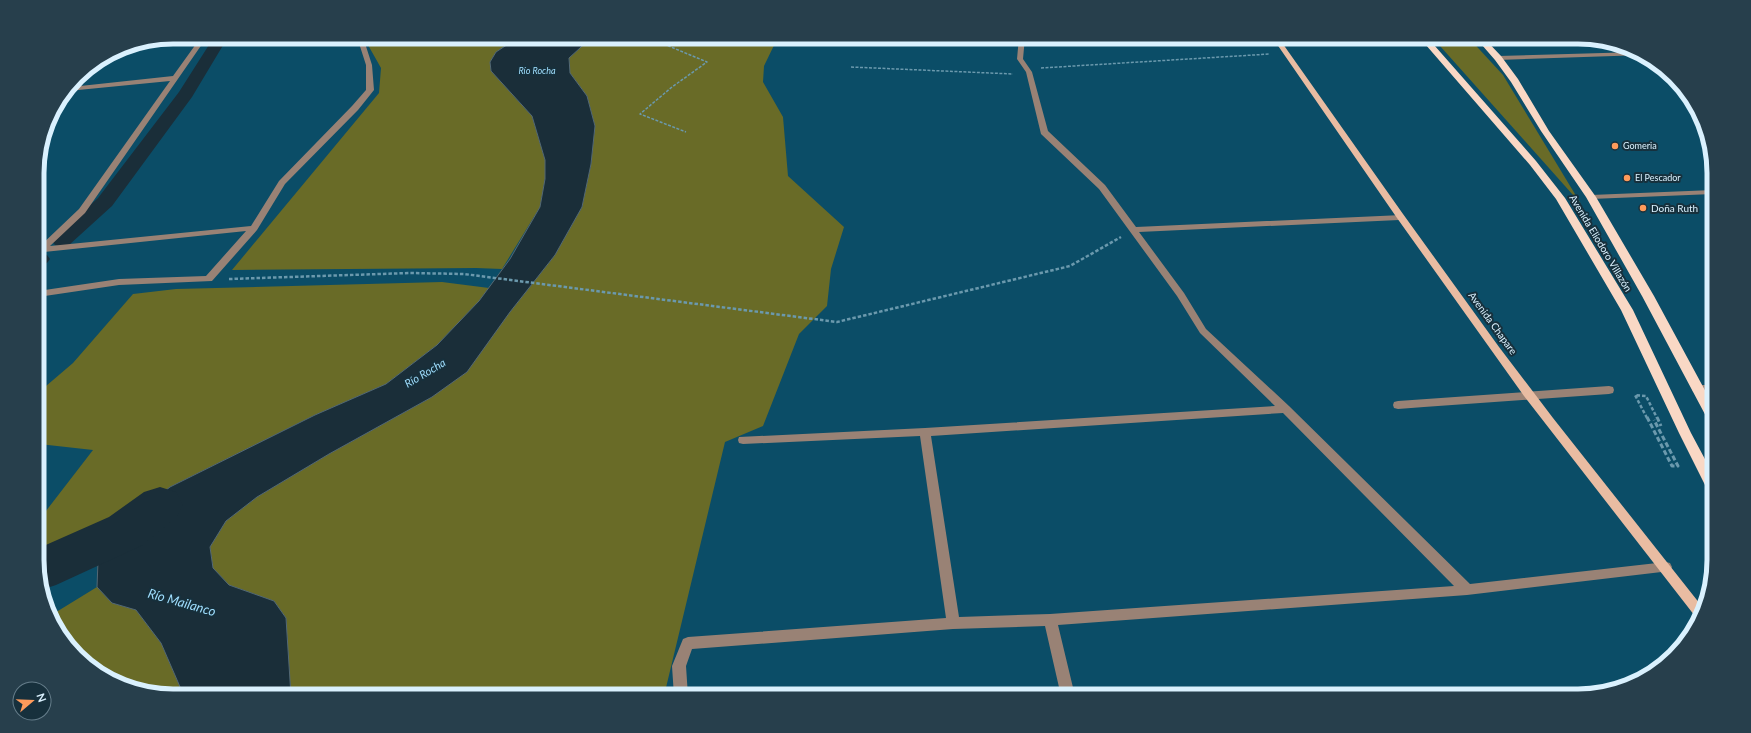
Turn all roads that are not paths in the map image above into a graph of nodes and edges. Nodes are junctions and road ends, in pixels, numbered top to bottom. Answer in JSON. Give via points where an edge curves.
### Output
{"nodes":[{"id":1,"x":199,"y":44,"type":"edge"},
{"id":2,"x":362,"y":44,"type":"edge"},
{"id":3,"x":1021,"y":44,"type":"edge"},
{"id":4,"x":1280,"y":44,"type":"edge"},
{"id":5,"x":1430,"y":44,"type":"edge"},
{"id":6,"x":1485,"y":44,"type":"edge"},
{"id":7,"x":1628,"y":54,"type":"edge"},
{"id":8,"x":1498,"y":58,"type":"junction"},
{"id":9,"x":176,"y":78,"type":"junction"},
{"id":10,"x":77,"y":87,"type":"edge"},
{"id":11,"x":1707,"y":192,"type":"edge"},
{"id":12,"x":1591,"y":197,"type":"junction"},
{"id":13,"x":1400,"y":217,"type":"junction"},
{"id":14,"x":254,"y":228,"type":"junction"},
{"id":15,"x":1133,"y":230,"type":"junction"},
{"id":16,"x":44,"y":247,"type":"edge"},
{"id":17,"x":44,"y":251,"type":"edge"},
{"id":18,"x":44,"y":293,"type":"edge"},
{"id":19,"x":1707,"y":388,"type":"edge"},
{"id":20,"x":1698,"y":389,"type":"junction"},
{"id":21,"x":1609,"y":390,"type":"dead end"},
{"id":22,"x":1529,"y":394,"type":"junction"},
{"id":23,"x":1398,"y":405,"type":"dead end"},
{"id":24,"x":1707,"y":406,"type":"edge"},
{"id":25,"x":1285,"y":409,"type":"junction"},
{"id":26,"x":925,"y":432,"type":"junction"},
{"id":27,"x":743,"y":440,"type":"dead end"},
{"id":28,"x":1707,"y":475,"type":"edge"},
{"id":29,"x":1666,"y":567,"type":"junction"},
{"id":30,"x":1467,"y":590,"type":"junction"},
{"id":31,"x":1697,"y":609,"type":"edge"},
{"id":32,"x":1050,"y":620,"type":"junction"},
{"id":33,"x":953,"y":623,"type":"junction"},
{"id":34,"x":681,"y":689,"type":"edge"},
{"id":35,"x":1066,"y":689,"type":"edge"}],
"edges":[{"from":1,"to":9,"type":"street"},
{"from":2,"to":14,"type":"street","via":[[369,65],[370,90],[282,182]]},
{"from":3,"to":15,"type":"street","via":[[1020,59],[1029,72],[1044,132],[1102,187]]},
{"from":4,"to":13,"type":"main road","name":"Avenida Chapare"},
{"from":5,"to":28,"type":"highway","name":"Avenida Eliodoro Villazón","via":[[1533,162],[1560,198],[1627,310]]},
{"from":6,"to":8,"type":"highway","name":"Avenida Eliodoro Villazón"},
{"from":7,"to":8,"type":"street"},
{"from":8,"to":12,"type":"highway","name":"Avenida Eliodoro Villazón"},
{"from":9,"to":10,"type":"street"},
{"from":9,"to":16,"type":"street","via":[[82,211]]},
{"from":11,"to":12,"type":"street"},
{"from":12,"to":20,"type":"highway","name":"Avenida Eliodoro Villazón"},
{"from":13,"to":15,"type":"street"},
{"from":13,"to":22,"type":"main road","name":"Avenida Chapare"},
{"from":14,"to":17,"type":"street"},
{"from":14,"to":18,"type":"street","via":[[209,279],[119,282]]},
{"from":15,"to":25,"type":"street","via":[[1204,331]]},
{"from":19,"to":20,"type":"street"},
{"from":20,"to":24,"type":"highway","name":"Avenida Eliodoro Villazón"},
{"from":21,"to":22,"type":"street"},
{"from":22,"to":23,"type":"street","via":[[1461,402]]},
{"from":22,"to":29,"type":"main road","name":"Avenida Chapare"},
{"from":25,"to":26,"type":"street"},
{"from":25,"to":30,"type":"street"},
{"from":26,"to":27,"type":"street"},
{"from":26,"to":33,"type":"street"},
{"from":29,"to":30,"type":"street"},
{"from":29,"to":31,"type":"main road","name":"Avenida Chapare"},
{"from":30,"to":32,"type":"street"},
{"from":32,"to":33,"type":"street"},
{"from":32,"to":35,"type":"street"},
{"from":33,"to":34,"type":"street","via":[[688,643],[679,666]]}]}
